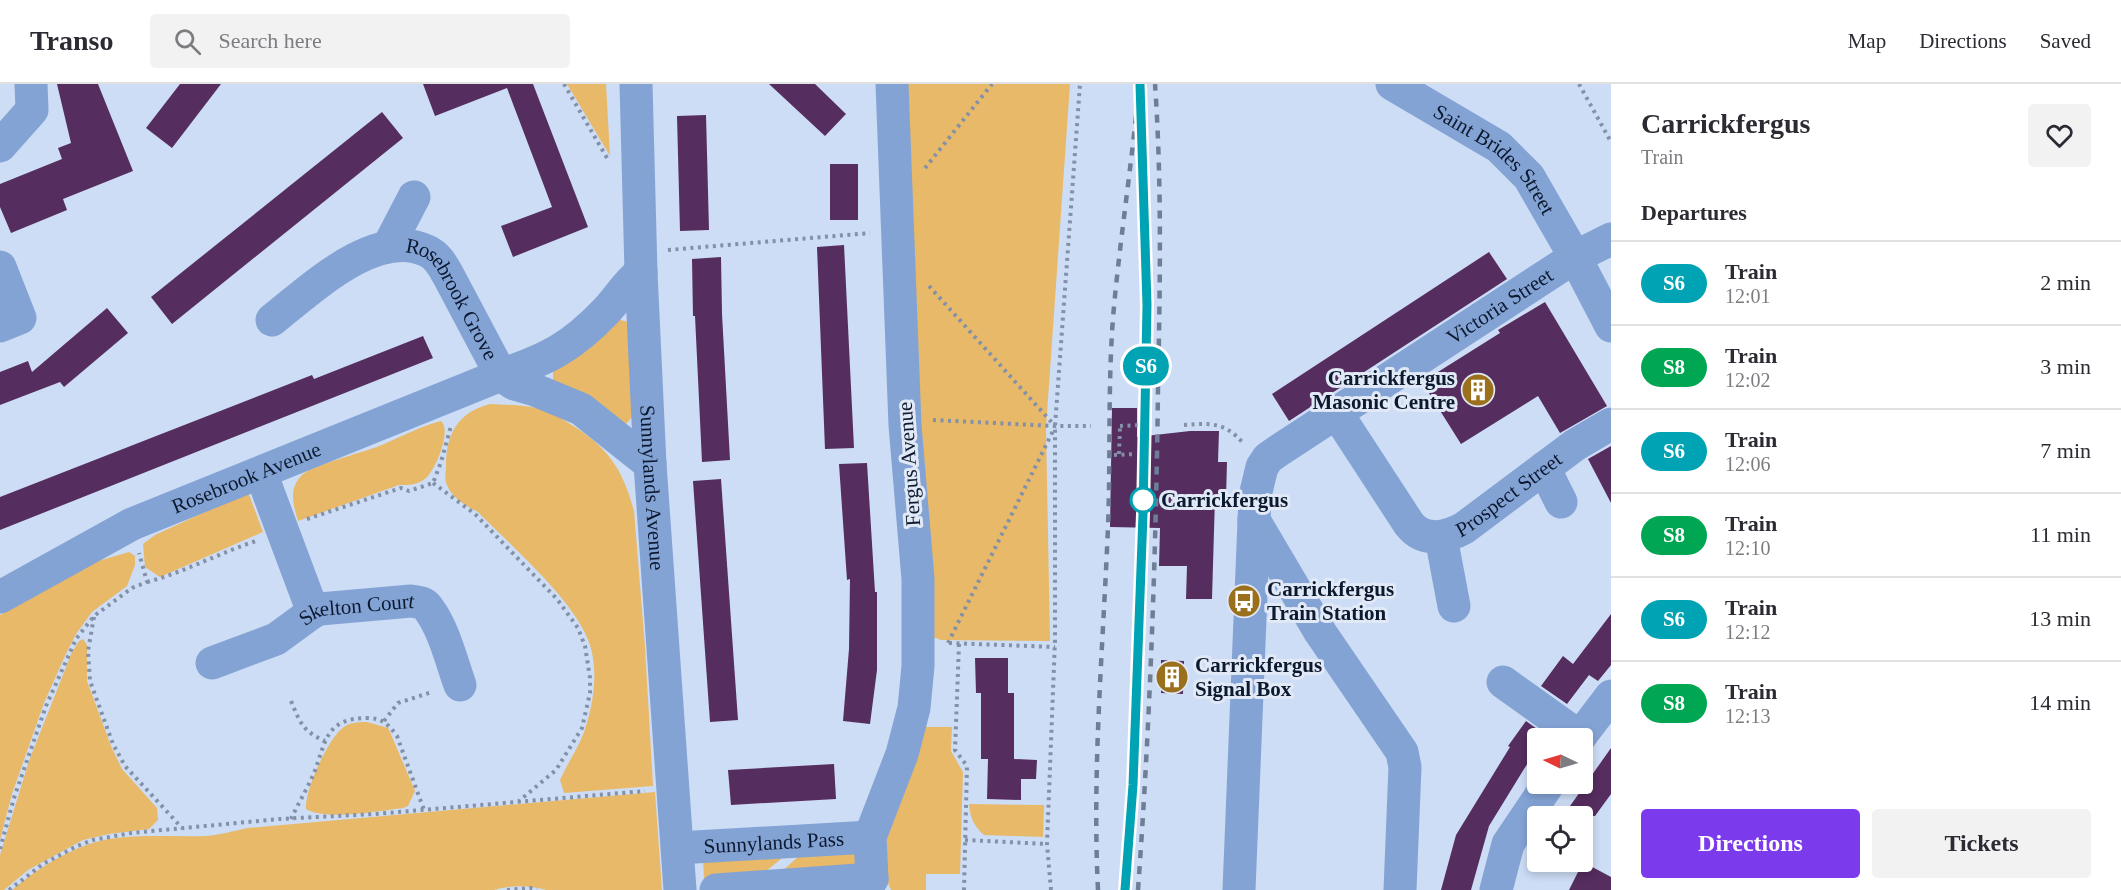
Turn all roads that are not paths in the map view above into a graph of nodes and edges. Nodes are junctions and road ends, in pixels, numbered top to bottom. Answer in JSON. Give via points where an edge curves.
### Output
{"nodes":[{"id":1,"x":31,"y":84,"type":"edge"},
{"id":2,"x":636,"y":84,"type":"edge"},
{"id":3,"x":892,"y":84,"type":"edge"},
{"id":4,"x":1392,"y":84,"type":"edge"},
{"id":5,"x":0,"y":146,"type":"edge"},
{"id":6,"x":414,"y":197,"type":"dead end"},
{"id":7,"x":1611,"y":239,"type":"edge"},
{"id":8,"x":388,"y":247,"type":"junction"},
{"id":9,"x":1575,"y":256,"type":"junction"},
{"id":10,"x":641,"y":262,"type":"junction"},
{"id":11,"x":2,"y":272,"type":"edge"},
{"id":12,"x":272,"y":320,"type":"dead end"},
{"id":13,"x":0,"y":326,"type":"edge"},
{"id":14,"x":1611,"y":326,"type":"edge"},
{"id":15,"x":501,"y":375,"type":"junction"},
{"id":16,"x":1336,"y":412,"type":"junction"},
{"id":17,"x":1611,"y":424,"type":"edge"},
{"id":18,"x":650,"y":464,"type":"junction"},
{"id":19,"x":1544,"y":468,"type":"junction"},
{"id":20,"x":261,"y":473,"type":"junction"},
{"id":21,"x":1561,"y":502,"type":"dead end"},
{"id":22,"x":1254,"y":520,"type":"junction"},
{"id":23,"x":1441,"y":537,"type":"junction"},
{"id":24,"x":0,"y":597,"type":"edge"},
{"id":25,"x":1454,"y":606,"type":"dead end"},
{"id":26,"x":313,"y":612,"type":"junction"},
{"id":27,"x":212,"y":663,"type":"dead end"},
{"id":28,"x":1503,"y":682,"type":"dead end"},
{"id":29,"x":460,"y":684,"type":"road end"},
{"id":30,"x":1611,"y":696,"type":"edge"},
{"id":31,"x":1566,"y":728,"type":"edge"},
{"id":32,"x":1587,"y":728,"type":"edge"},
{"id":33,"x":1542,"y":794,"type":"edge"},
{"id":34,"x":870,"y":837,"type":"junction"},
{"id":35,"x":678,"y":848,"type":"junction"},
{"id":36,"x":876,"y":885,"type":"edge"},
{"id":37,"x":680,"y":890,"type":"edge"},
{"id":38,"x":716,"y":890,"type":"edge"},
{"id":39,"x":1239,"y":890,"type":"edge"},
{"id":40,"x":1400,"y":890,"type":"edge"},
{"id":41,"x":1496,"y":890,"type":"edge"}],
"edges":[{"from":1,"to":5,"type":"street","via":[[32,110]]},
{"from":2,"to":10,"type":"street","name":"Sunnylands Avenue"},
{"from":3,"to":34,"type":"street","name":"Fergus Avenue","via":[[905,419],[918,579],[933,644],[902,754]]},
{"from":4,"to":9,"type":"street","name":"Saint Brides Street","via":[[1499,147],[1529,177]]},
{"from":6,"to":8,"type":"street","name":"Rosebrook Grove"},
{"from":7,"to":9,"type":"street","name":"Victoria Street"},
{"from":8,"to":12,"type":"street","name":"Rosebrook Grove","via":[[356,257]]},
{"from":8,"to":15,"type":"street","name":"Rosebrook Grove","via":[[417,247],[439,260]]},
{"from":9,"to":14,"type":"street","name":"Saint Brides Street"},
{"from":9,"to":16,"type":"street","name":"Victoria Street"},
{"from":10,"to":15,"type":"street","name":"Rosebrook Avenue","via":[[615,301],[577,339],[556,354]]},
{"from":10,"to":18,"type":"street","name":"Sunnylands Avenue"},
{"from":11,"to":13,"type":"street","via":[[20,318]]},
{"from":15,"to":18,"type":"street","via":[[514,384],[581,410]]},
{"from":15,"to":20,"type":"street","name":"Rosebrook Avenue"},
{"from":16,"to":22,"type":"street","name":"Victoria Street","via":[[1268,458],[1256,486]]},
{"from":16,"to":23,"type":"street","name":"Prospect Street","via":[[1412,528],[1425,536]]},
{"from":17,"to":19,"type":"street","name":"Prospect Street"},
{"from":18,"to":35,"type":"street","name":"Sunnylands Avenue"},
{"from":19,"to":21,"type":"street"},
{"from":19,"to":23,"type":"street","name":"Prospect Street","via":[[1464,528]]},
{"from":20,"to":24,"type":"street","name":"Rosebrook Avenue","via":[[132,524]]},
{"from":20,"to":26,"type":"street"},
{"from":22,"to":39,"type":"street"},
{"from":22,"to":40,"type":"street","via":[[1320,632],[1402,752],[1405,767]]},
{"from":23,"to":25,"type":"street","name":"Prospect Street"},
{"from":26,"to":27,"type":"street","name":"Skelton Court","via":[[276,639]]},
{"from":26,"to":29,"type":"street","name":"Skelton Court","via":[[381,602],[420,602],[428,607],[440,631]]},
{"from":28,"to":31,"type":"street"},
{"from":30,"to":32,"type":"street"},
{"from":33,"to":41,"type":"street","via":[[1508,844]]},
{"from":34,"to":35,"type":"street","name":"Sunnylands Pass"},
{"from":34,"to":36,"type":"street"},
{"from":35,"to":37,"type":"street","name":"Sunnylands Avenue"},
{"from":36,"to":38,"type":"street","name":"Sunnylands Pass"}]}
